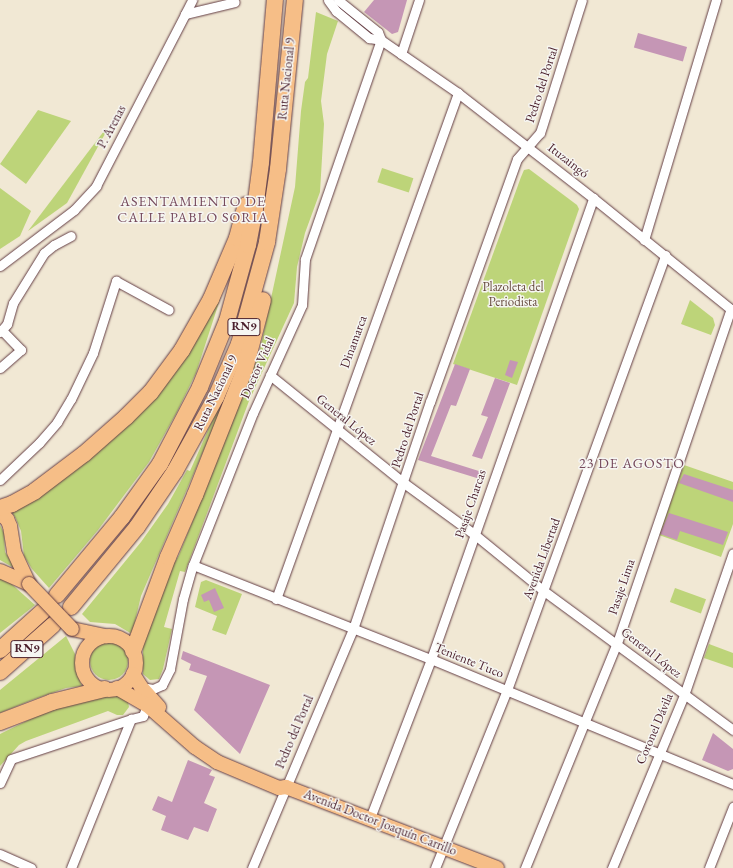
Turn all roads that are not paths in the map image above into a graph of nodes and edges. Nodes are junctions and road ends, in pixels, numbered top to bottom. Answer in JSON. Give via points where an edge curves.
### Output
{"nodes":[{"id":1,"x":192,"y":0,"type":"edge"},
{"id":2,"x":275,"y":0,"type":"edge"},
{"id":3,"x":295,"y":0,"type":"edge"},
{"id":4,"x":328,"y":0,"type":"edge"},
{"id":5,"x":338,"y":0,"type":"edge"},
{"id":6,"x":419,"y":0,"type":"edge"},
{"id":7,"x":582,"y":0,"type":"edge"},
{"id":8,"x":716,"y":0,"type":"edge"},
{"id":9,"x":235,"y":2,"type":"dead end"},
{"id":10,"x":185,"y":14,"type":"junction"},
{"id":11,"x":381,"y":40,"type":"junction"},
{"id":12,"x":401,"y":54,"type":"junction"},
{"id":13,"x":458,"y":93,"type":"junction"},
{"id":14,"x":265,"y":118,"type":"junction"},
{"id":15,"x":529,"y":147,"type":"junction"},
{"id":16,"x":278,"y":169,"type":"junction"},
{"id":17,"x":593,"y":198,"type":"junction"},
{"id":18,"x":71,"y":236,"type":"dead end"},
{"id":19,"x":644,"y":240,"type":"junction"},
{"id":20,"x":665,"y":255,"type":"junction"},
{"id":21,"x":0,"y":266,"type":"edge"},
{"id":22,"x":169,"y":310,"type":"dead end"},
{"id":23,"x":732,"y":310,"type":"edge"},
{"id":24,"x":1,"y":331,"type":"edge"},
{"id":25,"x":0,"y":368,"type":"edge"},
{"id":26,"x":270,"y":375,"type":"junction"},
{"id":27,"x":337,"y":429,"type":"junction"},
{"id":28,"x":0,"y":480,"type":"edge"},
{"id":29,"x":404,"y":483,"type":"junction"},
{"id":30,"x":0,"y":508,"type":"edge"},
{"id":31,"x":0,"y":514,"type":"edge"},
{"id":32,"x":474,"y":534,"type":"junction"},
{"id":33,"x":733,"y":553,"type":"edge"},
{"id":34,"x":193,"y":565,"type":"junction"},
{"id":35,"x":0,"y":571,"type":"edge"},
{"id":36,"x":29,"y":584,"type":"junction"},
{"id":37,"x":544,"y":591,"type":"junction"},
{"id":38,"x":57,"y":595,"type":"dead end"},
{"id":39,"x":276,"y":599,"type":"junction"},
{"id":40,"x":71,"y":607,"type":"dead end"},
{"id":41,"x":42,"y":612,"type":"dead end"},
{"id":42,"x":53,"y":625,"type":"dead end"},
{"id":43,"x":72,"y":628,"type":"junction"},
{"id":44,"x":353,"y":629,"type":"junction"},
{"id":45,"x":106,"y":636,"type":"junction"},
{"id":46,"x":617,"y":643,"type":"junction"},
{"id":47,"x":0,"y":650,"type":"edge"},
{"id":48,"x":133,"y":651,"type":"junction"},
{"id":49,"x":83,"y":656,"type":"junction"},
{"id":50,"x":431,"y":660,"type":"junction"},
{"id":51,"x":0,"y":672,"type":"edge"},
{"id":52,"x":133,"y":674,"type":"junction"},
{"id":53,"x":141,"y":687,"type":"junction"},
{"id":54,"x":110,"y":689,"type":"junction"},
{"id":55,"x":508,"y":690,"type":"junction"},
{"id":56,"x":684,"y":695,"type":"junction"},
{"id":57,"x":147,"y":705,"type":"junction"},
{"id":58,"x":131,"y":719,"type":"junction"},
{"id":59,"x":0,"y":722,"type":"edge"},
{"id":60,"x":585,"y":723,"type":"junction"},
{"id":61,"x":733,"y":730,"type":"edge"},
{"id":62,"x":659,"y":753,"type":"junction"},
{"id":63,"x":0,"y":783,"type":"edge"},
{"id":64,"x":733,"y":784,"type":"edge"},
{"id":65,"x":286,"y":787,"type":"junction"},
{"id":66,"x":733,"y":807,"type":"edge"},
{"id":67,"x":370,"y":818,"type":"junction"},
{"id":68,"x":444,"y":847,"type":"junction"},
{"id":69,"x":0,"y":854,"type":"edge"},
{"id":70,"x":32,"y":868,"type":"edge"},
{"id":71,"x":71,"y":868,"type":"edge"},
{"id":72,"x":252,"y":868,"type":"edge"},
{"id":73,"x":435,"y":868,"type":"edge"},
{"id":74,"x":496,"y":868,"type":"edge"},
{"id":75,"x":525,"y":868,"type":"edge"},
{"id":76,"x":612,"y":868,"type":"edge"},
{"id":77,"x":709,"y":868,"type":"edge"}],
"edges":[{"from":1,"to":10,"type":"street","name":"P. Arenas"},
{"from":2,"to":14,"type":"highway","name":"Ruta Nacional 9","number":"RN9"},
{"from":3,"to":16,"type":"highway","name":"Ruta Nacional 9","number":"RN9"},
{"from":4,"to":11,"type":"street","name":"Ituzaingó","via":[[336,11],[368,38]]},
{"from":5,"to":11,"type":"street","name":"Ituzaingó","via":[[378,32]]},
{"from":6,"to":12,"type":"street"},
{"from":7,"to":15,"type":"street","name":"Pedro del Portal","via":[[540,133]]},
{"from":8,"to":19,"type":"street"},
{"from":9,"to":10,"type":"street"},
{"from":10,"to":21,"type":"street","name":"P. Arenas","via":[[96,186],[74,210]]},
{"from":11,"to":12,"type":"street","name":"Ituzaingó"},
{"from":11,"to":26,"type":"street","name":"Doctor Vidal","via":[[305,259],[302,305]]},
{"from":12,"to":13,"type":"street","name":"Ituzaingó"},
{"from":13,"to":15,"type":"street","name":"Ituzaingó"},
{"from":13,"to":27,"type":"street","name":"Dinamarca"},
{"from":14,"to":30,"type":"highway","via":[[237,238],[211,299],[182,350],[151,392],[109,433],[35,491]]},
{"from":14,"to":38,"type":"highway","name":"Ruta Nacional 9","number":"RN9","via":[[255,208],[248,245],[227,321],[200,388],[155,470],[122,517]]},
{"from":15,"to":17,"type":"street","name":"Ituzaingó"},
{"from":15,"to":29,"type":"street","name":"Pedro del Portal","via":[[518,159],[430,402]]},
{"from":16,"to":40,"type":"highway","name":"Ruta Nacional 9","number":"RN9","via":[[267,242],[256,287],[228,372],[190,447],[157,498],[137,527]]},
{"from":16,"to":48,"type":"highway","via":[[278,213],[270,266],[245,369],[168,557]]},
{"from":17,"to":19,"type":"street","name":"Ituzaingó"},
{"from":17,"to":32,"type":"street","name":"Pasaje Charcas"},
{"from":18,"to":24,"type":"street","via":[[44,253],[13,303],[7,324]]},
{"from":19,"to":20,"type":"street","name":"Ituzaingó"},
{"from":20,"to":23,"type":"street","name":"Ituzaingó"},
{"from":20,"to":37,"type":"street","name":"Avenida Libertad"},
{"from":22,"to":28,"type":"street","via":[[116,281],[93,353],[71,399],[57,422],[39,443]]},
{"from":23,"to":46,"type":"street","name":"Pasaje Lima"},
{"from":24,"to":25,"type":"street","via":[[21,350]]},
{"from":26,"to":27,"type":"street","name":"General López"},
{"from":26,"to":34,"type":"street","name":"Doctor Vidal"},
{"from":27,"to":29,"type":"street","name":"General López"},
{"from":27,"to":39,"type":"street","name":"Dinamarca"},
{"from":29,"to":32,"type":"street","name":"General López"},
{"from":29,"to":44,"type":"street","name":"Pedro del Portal"},
{"from":31,"to":36,"type":"main road","via":[[7,519],[10,526],[14,552]]},
{"from":32,"to":37,"type":"street","name":"General López"},
{"from":32,"to":50,"type":"street","name":"Pasaje Charcas"},
{"from":33,"to":56,"type":"street","name":"Coronel Dávila"},
{"from":34,"to":39,"type":"street","name":"Teniente Tuco"},
{"from":34,"to":53,"type":"street","name":"Doctor Vidal","via":[[183,599],[170,669],[162,685],[153,689]]},
{"from":35,"to":36,"type":"main road"},
{"from":36,"to":43,"type":"main road","bridge":true},
{"from":37,"to":46,"type":"street","name":"General López"},
{"from":37,"to":55,"type":"street","name":"Avenida Libertad"},
{"from":39,"to":44,"type":"street","name":"Teniente Tuco"},
{"from":41,"to":47,"type":"highway","number":"RN9"},
{"from":42,"to":51,"type":"highway","number":"RN9"},
{"from":43,"to":45,"type":"main road"},
{"from":43,"to":49,"type":"main road"},
{"from":44,"to":50,"type":"street","name":"Teniente Tuco"},
{"from":44,"to":65,"type":"street","name":"Pedro del Portal"},
{"from":45,"to":48,"type":"main road","via":[[122,639]]},
{"from":45,"to":49,"type":"main road","via":[[91,642]]},
{"from":46,"to":56,"type":"street","name":"General López"},
{"from":46,"to":60,"type":"street","name":"Pasaje Lima"},
{"from":48,"to":52,"type":"main road"},
{"from":49,"to":54,"type":"main road","via":[[86,677],[91,683]]},
{"from":50,"to":55,"type":"street","name":"Teniente Tuco"},
{"from":50,"to":67,"type":"street","name":"Pasaje Charcas"},
{"from":52,"to":53,"type":"main road","name":"Avenida Doctor Joaquín Carrillo"},
{"from":52,"to":54,"type":"main road","via":[[129,680]]},
{"from":53,"to":65,"type":"main road","name":"Avenida Doctor Joaquín Carrillo","via":[[154,702],[217,754],[282,782]]},
{"from":54,"to":57,"type":"main road","name":"Avenida Doctor Joaquín Carrillo"},
{"from":54,"to":59,"type":"highway","via":[[52,702]]},
{"from":55,"to":60,"type":"street","name":"Teniente Tuco"},
{"from":55,"to":68,"type":"street","name":"Avenida Libertad"},
{"from":56,"to":61,"type":"street","name":"General López"},
{"from":56,"to":62,"type":"street","name":"Coronel Dávila"},
{"from":57,"to":58,"type":"street","via":[[143,716]]},
{"from":57,"to":65,"type":"main road","name":"Avenida Doctor Joaquín Carrillo","via":[[195,747],[217,762],[279,788]]},
{"from":58,"to":63,"type":"street","via":[[11,759]]},
{"from":58,"to":71,"type":"street"},
{"from":60,"to":62,"type":"street","name":"Teniente Tuco"},
{"from":60,"to":75,"type":"street","name":"Pasaje Lima"},
{"from":62,"to":64,"type":"street","name":"Teniente Tuco"},
{"from":62,"to":76,"type":"street","name":"Coronel Dávila"},
{"from":65,"to":67,"type":"main road","name":"Avenida Doctor Joaquín Carrillo"},
{"from":65,"to":72,"type":"street","name":"Pedro del Portal"},
{"from":66,"to":77,"type":"street"},
{"from":67,"to":68,"type":"main road","name":"Avenida Doctor Joaquín Carrillo"},
{"from":68,"to":73,"type":"street","name":"Avenida Libertad"},
{"from":68,"to":74,"type":"main road","name":"Avenida Doctor Joaquín Carrillo"},
{"from":69,"to":70,"type":"street"}]}
